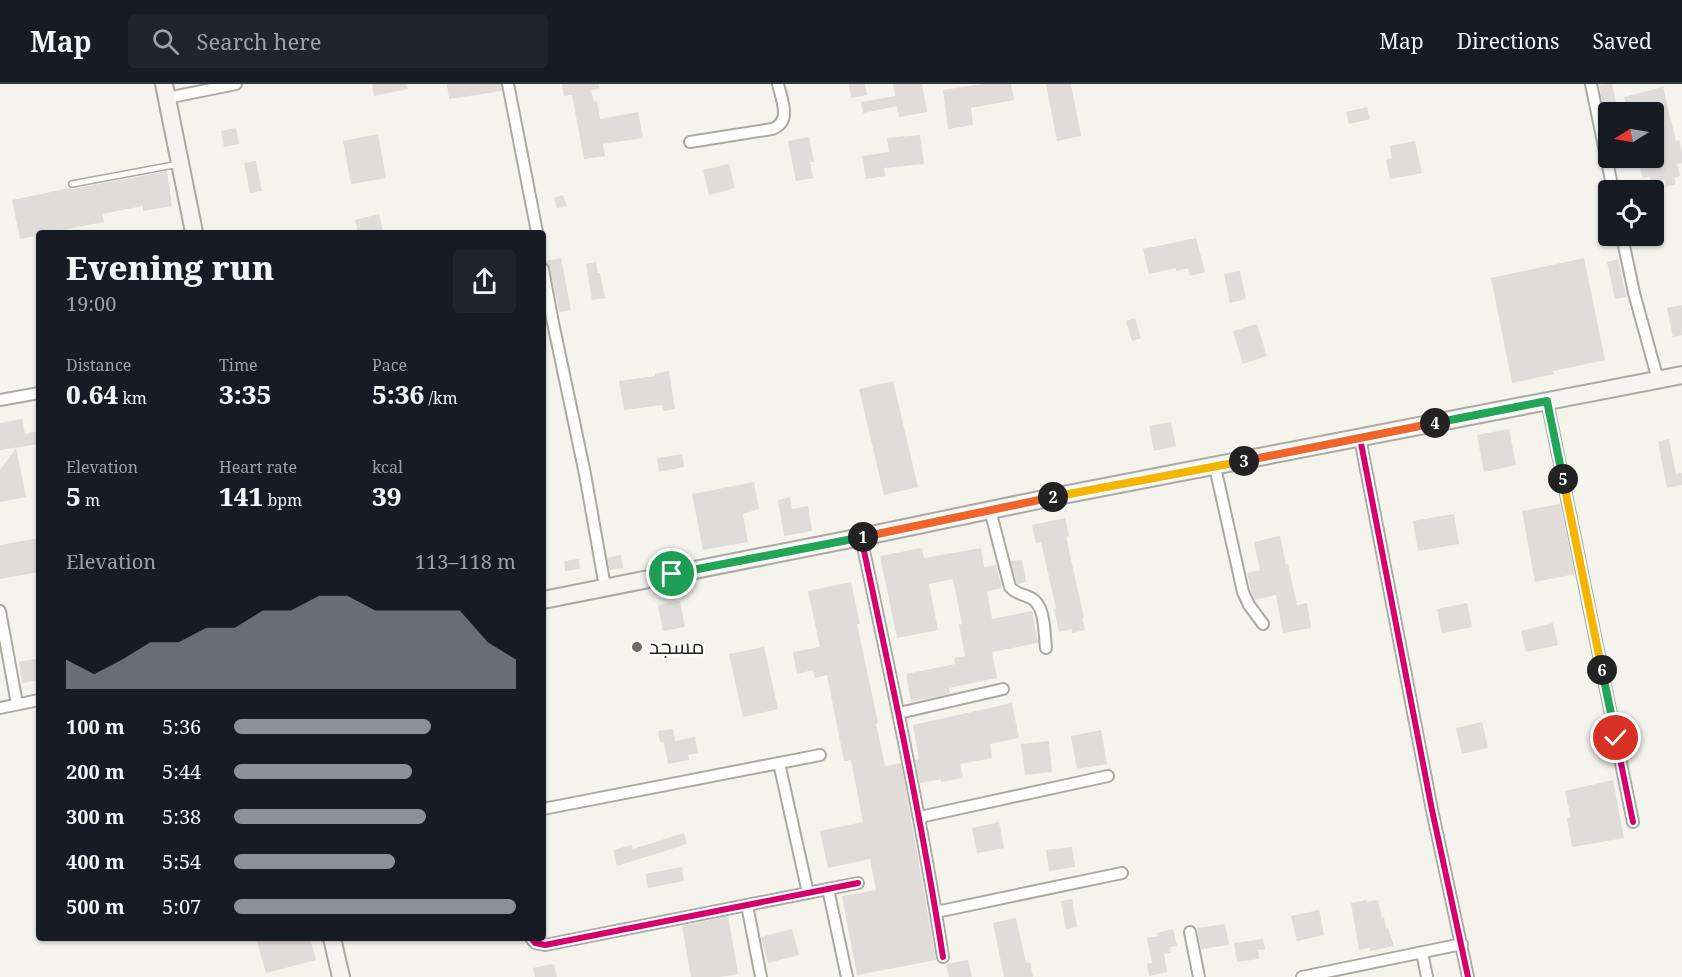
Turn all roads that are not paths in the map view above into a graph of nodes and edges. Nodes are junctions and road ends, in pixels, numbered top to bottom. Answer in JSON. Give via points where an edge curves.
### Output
{"nodes":[{"id":1,"x":236,"y":84,"type":"edge"},
{"id":2,"x":508,"y":84,"type":"edge"},
{"id":3,"x":778,"y":84,"type":"edge"},
{"id":4,"x":1591,"y":84,"type":"edge"},
{"id":5,"x":166,"y":91,"type":"edge"},
{"id":6,"x":690,"y":142,"type":"dead end"},
{"id":7,"x":180,"y":164,"type":"junction"},
{"id":8,"x":1611,"y":180,"type":"edge"},
{"id":9,"x":72,"y":184,"type":"dead end"},
{"id":10,"x":194,"y":230,"type":"edge"},
{"id":11,"x":537,"y":230,"type":"edge"},
{"id":12,"x":1624,"y":246,"type":"edge"},
{"id":13,"x":547,"y":319,"type":"edge"},
{"id":14,"x":1682,"y":375,"type":"edge"},
{"id":15,"x":1658,"y":380,"type":"junction"},
{"id":16,"x":36,"y":394,"type":"edge"},
{"id":17,"x":0,"y":400,"type":"edge"},
{"id":18,"x":1547,"y":401,"type":"junction"},
{"id":19,"x":1360,"y":438,"type":"junction"},
{"id":20,"x":1215,"y":467,"type":"junction"},
{"id":21,"x":990,"y":510,"type":"junction"},
{"id":22,"x":861,"y":537,"type":"junction"},
{"id":23,"x":605,"y":587,"type":"junction"},
{"id":24,"x":546,"y":599,"type":"edge"},
{"id":25,"x":0,"y":611,"type":"edge"},
{"id":26,"x":1263,"y":624,"type":"dead end"},
{"id":27,"x":1046,"y":648,"type":"dead end"},
{"id":28,"x":1003,"y":689,"type":"dead end"},
{"id":29,"x":36,"y":701,"type":"edge"},
{"id":30,"x":17,"y":704,"type":"junction"},
{"id":31,"x":0,"y":708,"type":"edge"},
{"id":32,"x":900,"y":713,"type":"junction"},
{"id":33,"x":820,"y":755,"type":"dead end"},
{"id":34,"x":779,"y":763,"type":"junction"},
{"id":35,"x":1108,"y":776,"type":"dead end"},
{"id":36,"x":546,"y":808,"type":"edge"},
{"id":37,"x":920,"y":817,"type":"junction"},
{"id":38,"x":1633,"y":822,"type":"dead end"},
{"id":39,"x":1122,"y":873,"type":"dead end"},
{"id":40,"x":858,"y":883,"type":"dead end"},
{"id":41,"x":828,"y":889,"type":"junction"},
{"id":42,"x":808,"y":893,"type":"junction"},
{"id":43,"x":747,"y":905,"type":"junction"},
{"id":44,"x":936,"y":912,"type":"junction"},
{"id":45,"x":1190,"y":932,"type":"dead end"},
{"id":46,"x":333,"y":941,"type":"edge"},
{"id":47,"x":533,"y":941,"type":"edge"},
{"id":48,"x":1462,"y":944,"type":"junction"},
{"id":49,"x":1422,"y":952,"type":"junction"},
{"id":50,"x":942,"y":957,"type":"dead end"},
{"id":51,"x":341,"y":977,"type":"edge"},
{"id":52,"x":761,"y":977,"type":"edge"},
{"id":53,"x":847,"y":977,"type":"edge"},
{"id":54,"x":1199,"y":977,"type":"edge"},
{"id":55,"x":1302,"y":977,"type":"edge"},
{"id":56,"x":1427,"y":977,"type":"edge"},
{"id":57,"x":1468,"y":977,"type":"edge"}],
"edges":[{"from":1,"to":5,"type":"street"},
{"from":2,"to":11,"type":"street"},
{"from":3,"to":6,"type":"street","via":[[785,116],[779,127]]},
{"from":4,"to":8,"type":"street"},
{"from":5,"to":7,"type":"main road"},
{"from":7,"to":9,"type":"lane"},
{"from":7,"to":10,"type":"main road"},
{"from":12,"to":15,"type":"street"},
{"from":13,"to":23,"type":"street","via":[[585,474]]},
{"from":14,"to":15,"type":"main road"},
{"from":15,"to":18,"type":"main road"},
{"from":16,"to":17,"type":"street"},
{"from":18,"to":19,"type":"main road"},
{"from":18,"to":38,"type":"street"},
{"from":19,"to":20,"type":"main road"},
{"from":19,"to":48,"type":"street","via":[[1431,810]]},
{"from":20,"to":21,"type":"main road"},
{"from":20,"to":26,"type":"street","via":[[1243,592]]},
{"from":21,"to":22,"type":"main road"},
{"from":21,"to":27,"type":"street","via":[[1010,587],[1033,598],[1039,606]]},
{"from":22,"to":23,"type":"main road"},
{"from":22,"to":32,"type":"street"},
{"from":23,"to":24,"type":"main road"},
{"from":25,"to":30,"type":"street"},
{"from":28,"to":32,"type":"street"},
{"from":29,"to":30,"type":"street"},
{"from":30,"to":31,"type":"street"},
{"from":32,"to":37,"type":"street"},
{"from":33,"to":34,"type":"street"},
{"from":34,"to":36,"type":"street"},
{"from":34,"to":42,"type":"street"},
{"from":35,"to":37,"type":"street"},
{"from":37,"to":44,"type":"street"},
{"from":39,"to":44,"type":"street"},
{"from":40,"to":41,"type":"street"},
{"from":41,"to":42,"type":"street"},
{"from":41,"to":53,"type":"street"},
{"from":42,"to":43,"type":"street"},
{"from":43,"to":47,"type":"street","via":[[545,945]]},
{"from":43,"to":52,"type":"street"},
{"from":44,"to":50,"type":"street"},
{"from":45,"to":54,"type":"street"},
{"from":46,"to":51,"type":"main road"},
{"from":48,"to":49,"type":"street"},
{"from":48,"to":57,"type":"street"},
{"from":49,"to":55,"type":"street"},
{"from":49,"to":56,"type":"street"}]}
